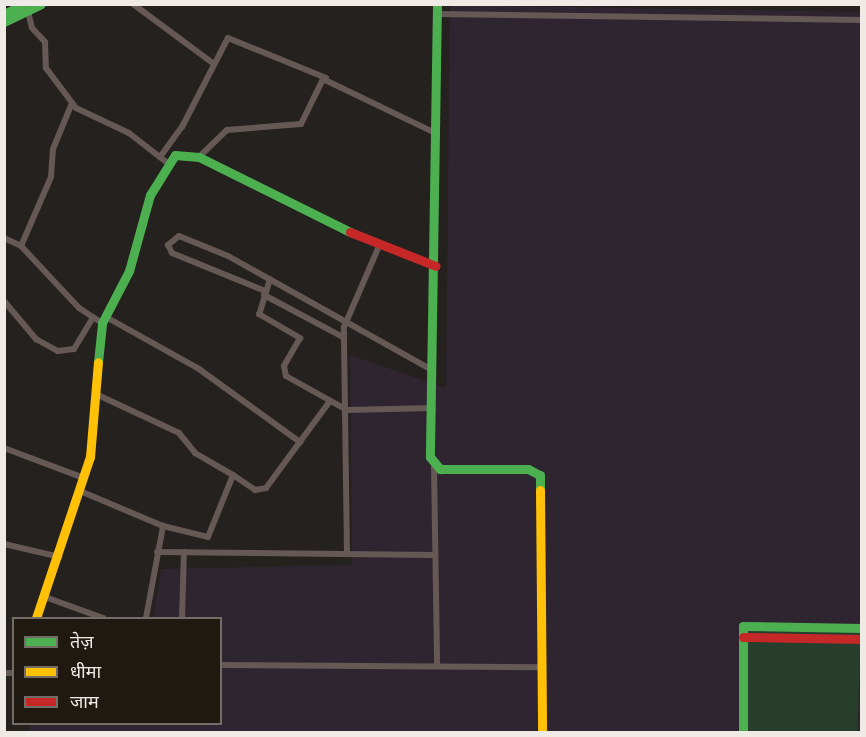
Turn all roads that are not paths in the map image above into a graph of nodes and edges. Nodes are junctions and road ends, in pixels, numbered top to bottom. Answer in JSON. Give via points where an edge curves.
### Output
{"nodes":[{"id":1,"x":41,"y":4,"type":"edge"},
{"id":2,"x":133,"y":4,"type":"edge"},
{"id":3,"x":26,"y":8,"type":"edge"},
{"id":4,"x":437,"y":9,"type":"edge"},
{"id":5,"x":4,"y":14,"type":"edge"},
{"id":6,"x":861,"y":20,"type":"edge"},
{"id":7,"x":4,"y":22,"type":"edge"},
{"id":8,"x":214,"y":64,"type":"junction"},
{"id":9,"x":327,"y":79,"type":"junction"},
{"id":10,"x":72,"y":103,"type":"junction"},
{"id":11,"x":433,"y":132,"type":"junction"},
{"id":12,"x":160,"y":157,"type":"junction"},
{"id":13,"x":199,"y":158,"type":"junction"},
{"id":14,"x":169,"y":164,"type":"junction"},
{"id":15,"x":4,"y":238,"type":"edge"},
{"id":16,"x":21,"y":246,"type":"junction"},
{"id":17,"x":379,"y":246,"type":"junction"},
{"id":18,"x":436,"y":266,"type":"junction"},
{"id":19,"x":270,"y":279,"type":"junction"},
{"id":20,"x":264,"y":293,"type":"junction"},
{"id":21,"x":4,"y":301,"type":"edge"},
{"id":22,"x":92,"y":319,"type":"junction"},
{"id":23,"x":104,"y":320,"type":"junction"},
{"id":24,"x":346,"y":321,"type":"junction"},
{"id":25,"x":343,"y":336,"type":"junction"},
{"id":26,"x":434,"y":372,"type":"junction"},
{"id":27,"x":98,"y":395,"type":"junction"},
{"id":28,"x":330,"y":401,"type":"junction"},
{"id":29,"x":434,"y":408,"type":"junction"},
{"id":30,"x":347,"y":410,"type":"junction"},
{"id":31,"x":300,"y":442,"type":"junction"},
{"id":32,"x":4,"y":448,"type":"edge"},
{"id":33,"x":434,"y":466,"type":"junction"},
{"id":34,"x":233,"y":475,"type":"junction"},
{"id":35,"x":84,"y":478,"type":"junction"},
{"id":36,"x":80,"y":491,"type":"junction"},
{"id":37,"x":163,"y":526,"type":"junction"},
{"id":38,"x":4,"y":544,"type":"edge"},
{"id":39,"x":157,"y":552,"type":"junction"},
{"id":40,"x":184,"y":552,"type":"junction"},
{"id":41,"x":347,"y":554,"type":"junction"},
{"id":42,"x":433,"y":555,"type":"junction"},
{"id":43,"x":60,"y":557,"type":"junction"},
{"id":44,"x":45,"y":597,"type":"junction"},
{"id":45,"x":36,"y":617,"type":"edge"},
{"id":46,"x":100,"y":617,"type":"edge"},
{"id":47,"x":146,"y":617,"type":"edge"},
{"id":48,"x":182,"y":617,"type":"edge"},
{"id":49,"x":861,"y":628,"type":"edge"},
{"id":50,"x":743,"y":638,"type":"junction"},
{"id":51,"x":861,"y":639,"type":"edge"},
{"id":52,"x":222,"y":665,"type":"edge"},
{"id":53,"x":437,"y":666,"type":"junction"},
{"id":54,"x":543,"y":668,"type":"junction"},
{"id":55,"x":542,"y":732,"type":"edge"},
{"id":56,"x":743,"y":732,"type":"edge"}],
"edges":[{"from":1,"to":3,"type":"street"},
{"from":2,"to":8,"type":"street"},
{"from":3,"to":5,"type":"street"},
{"from":3,"to":7,"type":"street"},
{"from":3,"to":10,"type":"street","via":[[32,28],[45,42],[46,68]]},
{"from":4,"to":6,"type":"street"},
{"from":4,"to":11,"type":"street"},
{"from":8,"to":9,"type":"street","via":[[228,38]]},
{"from":8,"to":12,"type":"street"},
{"from":9,"to":11,"type":"street"},
{"from":9,"to":13,"type":"street","via":[[319,82],[301,124],[227,130]]},
{"from":10,"to":12,"type":"street","via":[[129,133]]},
{"from":10,"to":16,"type":"street","via":[[54,149],[51,177]]},
{"from":11,"to":18,"type":"street"},
{"from":12,"to":14,"type":"street"},
{"from":13,"to":14,"type":"street","via":[[180,154]]},
{"from":13,"to":17,"type":"street"},
{"from":14,"to":23,"type":"street","via":[[150,195],[129,271]]},
{"from":15,"to":16,"type":"street"},
{"from":16,"to":22,"type":"street"},
{"from":17,"to":18,"type":"street"},
{"from":17,"to":24,"type":"street"},
{"from":18,"to":26,"type":"street"},
{"from":19,"to":20,"type":"street"},
{"from":19,"to":20,"type":"street","via":[[186,237],[173,237],[168,245],[172,253]]},
{"from":19,"to":24,"type":"street"},
{"from":20,"to":25,"type":"street"},
{"from":20,"to":28,"type":"street","via":[[259,314],[300,338],[284,366],[286,375]]},
{"from":21,"to":22,"type":"street","via":[[36,339],[58,351],[74,349]]},
{"from":22,"to":23,"type":"street"},
{"from":23,"to":27,"type":"street"},
{"from":23,"to":31,"type":"street","via":[[199,369]]},
{"from":24,"to":25,"type":"street"},
{"from":24,"to":26,"type":"street"},
{"from":25,"to":30,"type":"street"},
{"from":26,"to":29,"type":"street"},
{"from":27,"to":34,"type":"street","via":[[179,432],[195,453]]},
{"from":27,"to":35,"type":"street"},
{"from":28,"to":30,"type":"street"},
{"from":28,"to":31,"type":"street"},
{"from":29,"to":30,"type":"street"},
{"from":29,"to":33,"type":"street"},
{"from":30,"to":41,"type":"street"},
{"from":31,"to":34,"type":"street","via":[[260,491]]},
{"from":32,"to":35,"type":"street"},
{"from":33,"to":42,"type":"street"},
{"from":33,"to":54,"type":"street","via":[[534,469],[540,475]]},
{"from":34,"to":37,"type":"street","via":[[208,537]]},
{"from":35,"to":36,"type":"street"},
{"from":36,"to":37,"type":"street"},
{"from":36,"to":43,"type":"street"},
{"from":37,"to":39,"type":"street"},
{"from":38,"to":43,"type":"street"},
{"from":39,"to":40,"type":"street"},
{"from":39,"to":47,"type":"street"},
{"from":40,"to":41,"type":"street"},
{"from":40,"to":48,"type":"street"},
{"from":41,"to":42,"type":"street"},
{"from":42,"to":53,"type":"street"},
{"from":43,"to":44,"type":"street"},
{"from":44,"to":45,"type":"street"},
{"from":44,"to":46,"type":"street"},
{"from":49,"to":50,"type":"street","via":[[744,626]]},
{"from":50,"to":51,"type":"street"},
{"from":50,"to":56,"type":"street"},
{"from":52,"to":53,"type":"street"},
{"from":53,"to":54,"type":"street"},
{"from":54,"to":55,"type":"street"}]}
